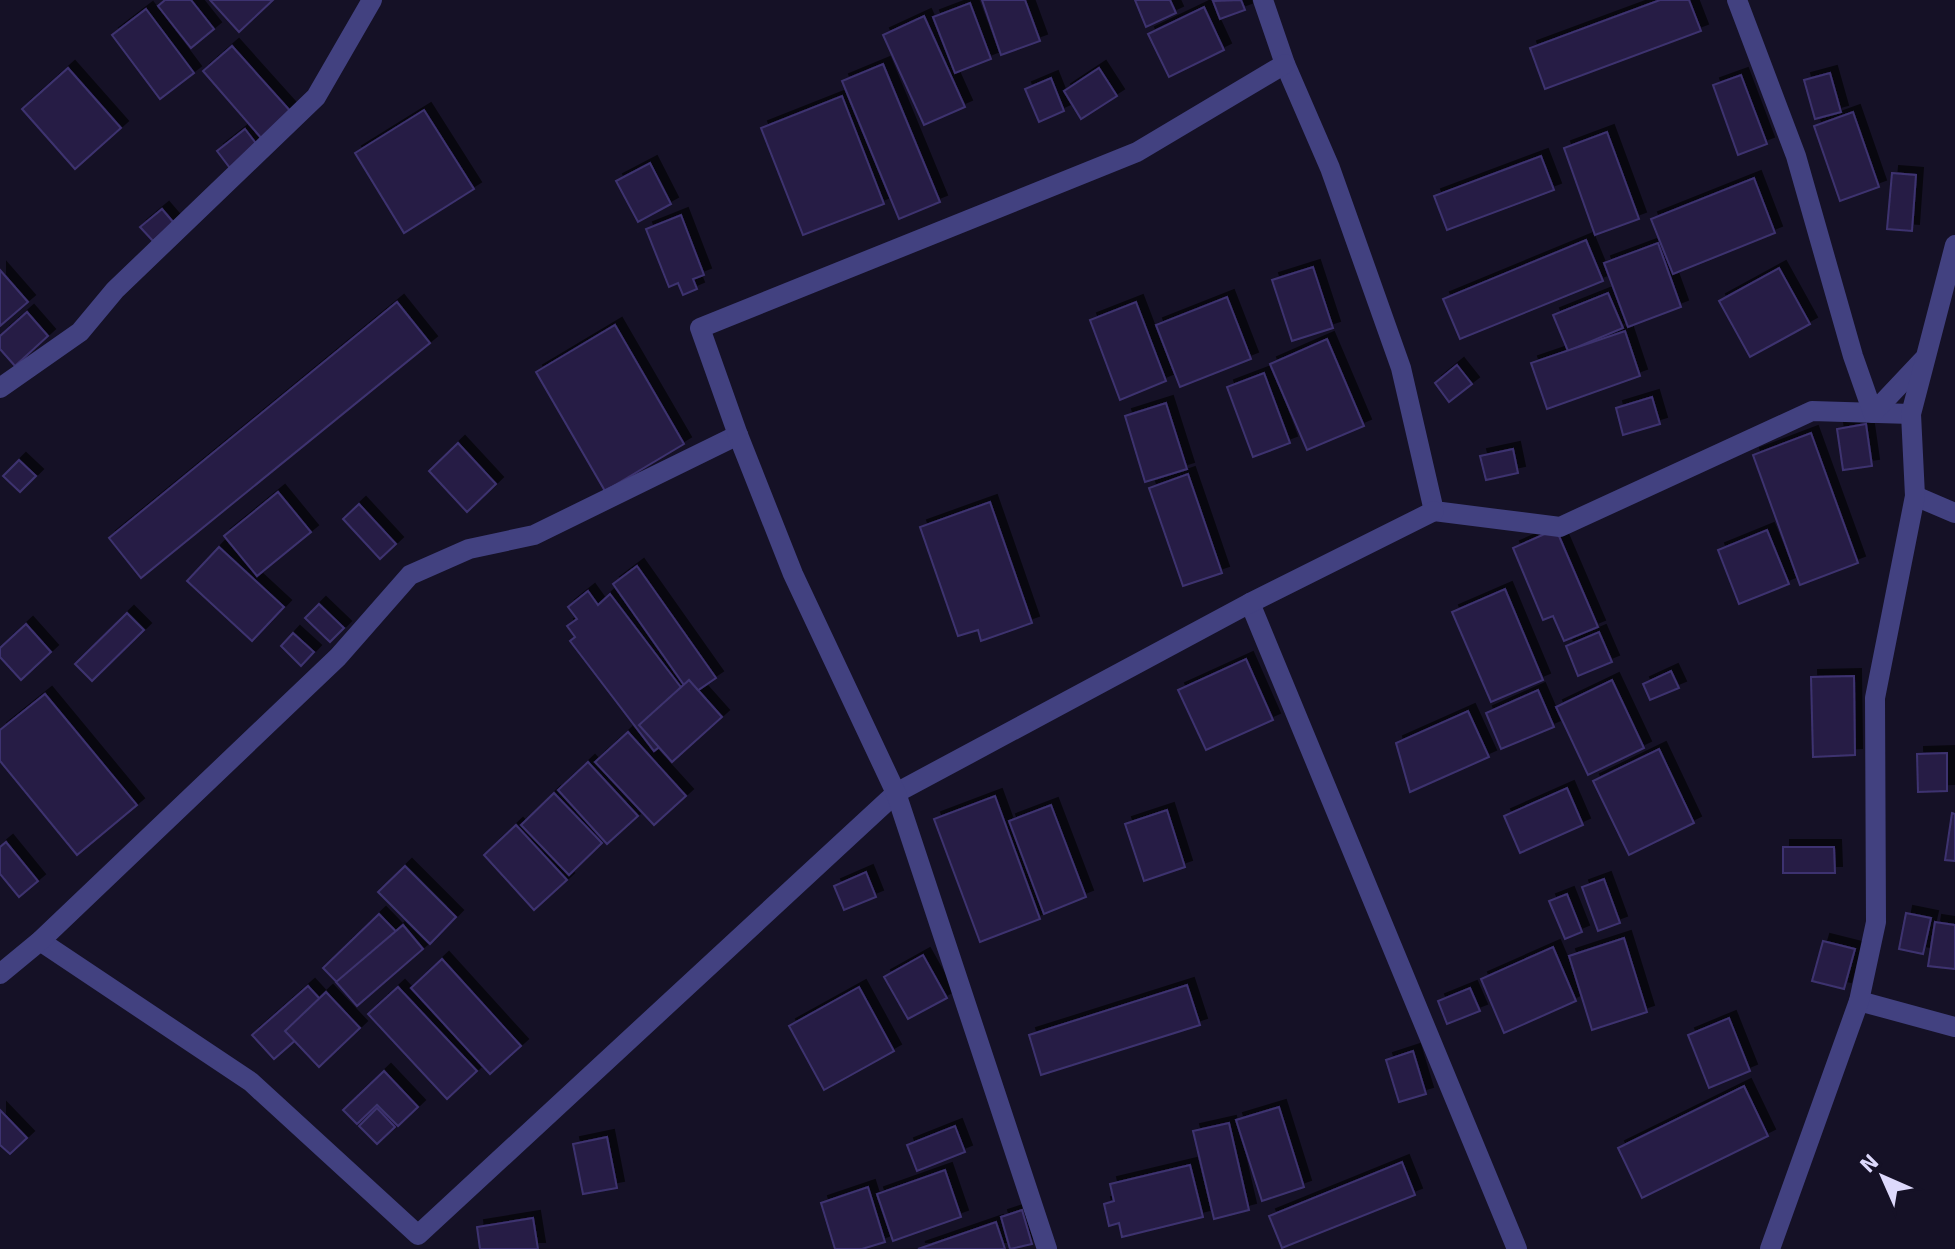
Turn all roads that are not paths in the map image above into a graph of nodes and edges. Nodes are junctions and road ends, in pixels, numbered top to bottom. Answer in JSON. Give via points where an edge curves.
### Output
{"nodes":[{"id":1,"x":372,"y":0,"type":"edge"},
{"id":2,"x":1263,"y":0,"type":"edge"},
{"id":3,"x":1737,"y":0,"type":"edge"},
{"id":4,"x":1285,"y":64,"type":"junction"},
{"id":5,"x":1955,"y":245,"type":"edge"},
{"id":6,"x":1926,"y":356,"type":"junction"},
{"id":7,"x":0,"y":388,"type":"edge"},
{"id":8,"x":1873,"y":413,"type":"junction"},
{"id":9,"x":1911,"y":414,"type":"junction"},
{"id":10,"x":738,"y":435,"type":"junction"},
{"id":11,"x":1915,"y":496,"type":"junction"},
{"id":12,"x":1434,"y":511,"type":"junction"},
{"id":13,"x":1955,"y":513,"type":"edge"},
{"id":14,"x":1250,"y":603,"type":"junction"},
{"id":15,"x":896,"y":793,"type":"junction"},
{"id":16,"x":40,"y":941,"type":"junction"},
{"id":17,"x":0,"y":974,"type":"edge"},
{"id":18,"x":1859,"y":1001,"type":"junction"},
{"id":19,"x":1955,"y":1027,"type":"edge"},
{"id":20,"x":1773,"y":1248,"type":"edge"},
{"id":21,"x":1047,"y":1249,"type":"edge"},
{"id":22,"x":1517,"y":1249,"type":"edge"}],
"edges":[{"from":1,"to":7,"type":"street","via":[[316,97],[115,290],[80,332]]},
{"from":2,"to":4,"type":"street"},
{"from":3,"to":8,"type":"street","via":[[1796,156]]},
{"from":4,"to":10,"type":"street","via":[[1137,152],[700,328]]},
{"from":4,"to":12,"type":"street","via":[[1330,168],[1401,368]]},
{"from":5,"to":6,"type":"street"},
{"from":6,"to":8,"type":"street"},
{"from":6,"to":9,"type":"street"},
{"from":8,"to":9,"type":"street"},
{"from":8,"to":12,"type":"street","via":[[1812,411],[1560,527]]},
{"from":9,"to":11,"type":"street"},
{"from":10,"to":15,"type":"street","via":[[793,574]]},
{"from":10,"to":16,"type":"street","via":[[534,535],[469,549],[410,575],[338,657]]},
{"from":11,"to":13,"type":"street"},
{"from":11,"to":18,"type":"street","via":[[1875,698],[1876,922]]},
{"from":12,"to":14,"type":"street"},
{"from":14,"to":15,"type":"street"},
{"from":14,"to":22,"type":"street"},
{"from":15,"to":16,"type":"street","via":[[418,1235],[251,1082]]},
{"from":15,"to":21,"type":"street"},
{"from":16,"to":17,"type":"street"},
{"from":18,"to":19,"type":"street"},
{"from":18,"to":20,"type":"street"}]}
